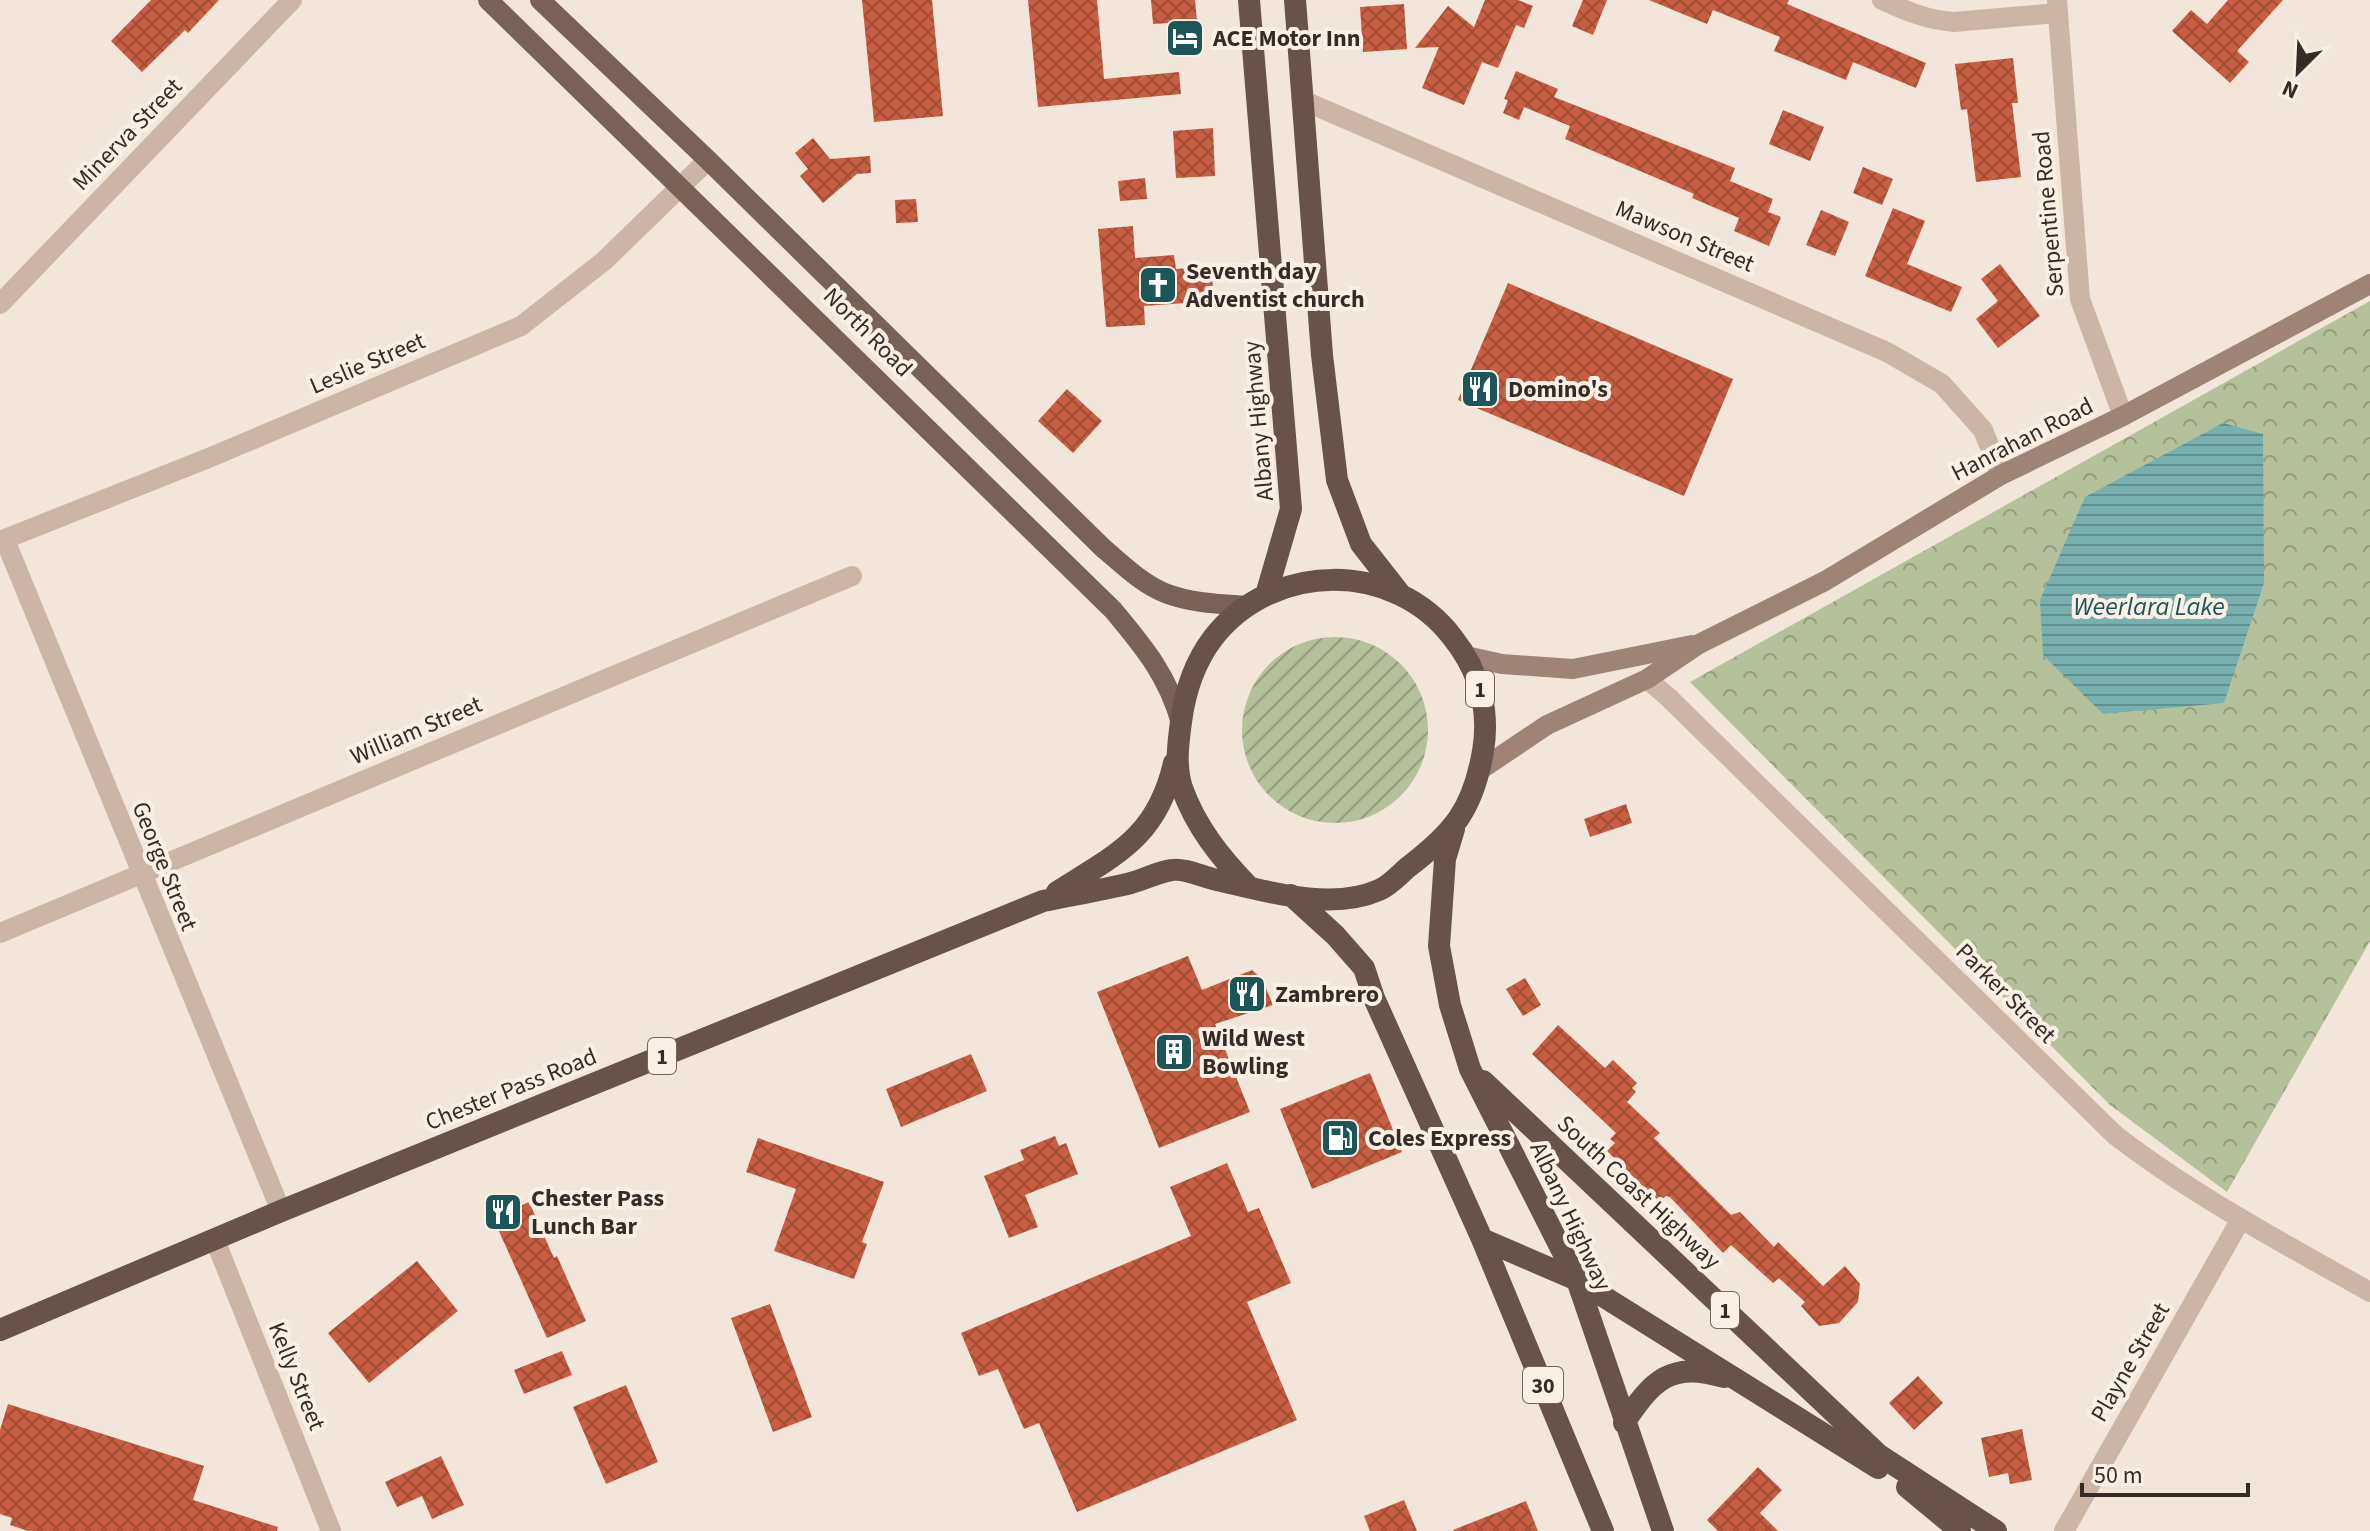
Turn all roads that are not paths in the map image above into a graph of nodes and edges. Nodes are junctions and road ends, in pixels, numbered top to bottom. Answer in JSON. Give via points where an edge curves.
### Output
{"nodes":[{"id":1,"x":292,"y":0,"type":"edge"},
{"id":2,"x":488,"y":0,"type":"edge"},
{"id":3,"x":540,"y":0,"type":"edge"},
{"id":4,"x":1249,"y":0,"type":"edge"},
{"id":5,"x":1295,"y":0,"type":"edge"},
{"id":6,"x":1882,"y":0,"type":"edge"},
{"id":7,"x":2057,"y":7,"type":"edge"},
{"id":8,"x":1302,"y":100,"type":"junction"},
{"id":9,"x":708,"y":160,"type":"junction"},
{"id":10,"x":681,"y":185,"type":"junction"},
{"id":11,"x":2370,"y":284,"type":"edge"},
{"id":12,"x":0,"y":304,"type":"edge"},
{"id":13,"x":2123,"y":416,"type":"junction"},
{"id":14,"x":2001,"y":475,"type":"junction"},
{"id":15,"x":2,"y":540,"type":"edge"},
{"id":16,"x":852,"y":576,"type":"dead end"},
{"id":17,"x":1402,"y":595,"type":"junction"},
{"id":18,"x":1256,"y":601,"type":"junction"},
{"id":19,"x":1699,"y":644,"type":"junction"},
{"id":20,"x":1466,"y":656,"type":"junction"},
{"id":21,"x":1647,"y":679,"type":"junction"},
{"id":22,"x":1181,"y":723,"type":"junction"},
{"id":23,"x":1177,"y":752,"type":"junction"},
{"id":24,"x":1480,"y":770,"type":"junction"},
{"id":25,"x":1454,"y":828,"type":"junction"},
{"id":26,"x":140,"y":873,"type":"junction"},
{"id":27,"x":1249,"y":887,"type":"junction"},
{"id":28,"x":1291,"y":895,"type":"junction"},
{"id":29,"x":1043,"y":901,"type":"junction"},
{"id":30,"x":0,"y":933,"type":"edge"},
{"id":31,"x":1470,"y":1069,"type":"junction"},
{"id":32,"x":281,"y":1211,"type":"junction"},
{"id":33,"x":2241,"y":1219,"type":"junction"},
{"id":34,"x":1482,"y":1239,"type":"junction"},
{"id":35,"x":215,"y":1240,"type":"junction"},
{"id":36,"x":1577,"y":1280,"type":"junction"},
{"id":37,"x":2370,"y":1292,"type":"edge"},
{"id":38,"x":0,"y":1330,"type":"edge"},
{"id":39,"x":1745,"y":1383,"type":"junction"},
{"id":40,"x":1624,"y":1423,"type":"junction"},
{"id":41,"x":331,"y":1531,"type":"edge"},
{"id":42,"x":1603,"y":1531,"type":"edge"},
{"id":43,"x":1663,"y":1531,"type":"edge"},
{"id":44,"x":1960,"y":1531,"type":"edge"},
{"id":45,"x":1996,"y":1531,"type":"edge"},
{"id":46,"x":2064,"y":1531,"type":"edge"}],
"edges":[{"from":1,"to":12,"type":"street","name":"Minerva Street"},
{"from":2,"to":10,"type":"main road","name":"North Road"},
{"from":3,"to":9,"type":"main road","name":"North Road"},
{"from":4,"to":18,"type":"highway","name":"Albany Highway","via":[[1291,509]]},
{"from":5,"to":8,"type":"highway"},
{"from":6,"to":7,"type":"street","via":[[1920,17],[1954,22]]},
{"from":7,"to":13,"type":"street","name":"Serpentine Road","via":[[2080,299]]},
{"from":8,"to":14,"type":"street","name":"Mawson Street","via":[[1887,352],[1942,384],[1983,430]]},
{"from":8,"to":17,"type":"highway","via":[[1337,480],[1361,544]]},
{"from":9,"to":10,"type":"street","name":"Leslie Street"},
{"from":9,"to":18,"type":"main road","name":"North Road","via":[[1137,577],[1165,593],[1206,603]]},
{"from":10,"to":15,"type":"street","name":"Leslie Street","via":[[604,261],[521,326]]},
{"from":10,"to":22,"type":"main road","name":"North Road","via":[[1113,610],[1160,669]]},
{"from":11,"to":13,"type":"main road","name":"Hanrahan Road"},
{"from":13,"to":14,"type":"main road","name":"Hanrahan Road"},
{"from":14,"to":19,"type":"main road","name":"Hanrahan Road","via":[[1825,581]]},
{"from":15,"to":26,"type":"street","name":"George Street"},
{"from":16,"to":26,"type":"street","name":"William Street"},
{"from":17,"to":18,"type":"highway","number":"1","via":[[1334,579],[1288,586]]},
{"from":17,"to":20,"type":"highway","number":"1","via":[[1439,619]]},
{"from":18,"to":22,"type":"highway","number":"1","via":[[1229,621],[1200,657]]},
{"from":19,"to":20,"type":"main road","name":"Hanrahan Road","via":[[1573,669]]},
{"from":19,"to":21,"type":"main road","name":"Hanrahan Road"},
{"from":20,"to":24,"type":"highway","number":"1","via":[[1484,702],[1487,729]]},
{"from":21,"to":24,"type":"main road","name":"Hanrahan Road","via":[[1547,725]]},
{"from":21,"to":33,"type":"street","name":"Parker Street","via":[[2098,1119],[2144,1158]]},
{"from":22,"to":23,"type":"highway","number":"1"},
{"from":23,"to":27,"type":"highway","number":"1","via":[[1182,786],[1203,833]]},
{"from":23,"to":29,"type":"highway","name":"Chester Pass Road","number":"1","via":[[1167,792],[1147,828],[1121,852]]},
{"from":24,"to":25,"type":"highway","number":"1"},
{"from":25,"to":28,"type":"highway","number":"1","via":[[1379,890],[1334,901]]},
{"from":25,"to":31,"type":"highway","name":"Albany Highway","number":"1","via":[[1445,859],[1439,946]]},
{"from":26,"to":30,"type":"street","name":"William Street"},
{"from":26,"to":32,"type":"street","name":"George Street"},
{"from":27,"to":28,"type":"highway","number":"1"},
{"from":27,"to":29,"type":"highway","name":"Chester Pass Road","number":"1","via":[[1174,869]]},
{"from":28,"to":34,"type":"highway","via":[[1364,968]]},
{"from":29,"to":32,"type":"highway","name":"Chester Pass Road","number":"1"},
{"from":31,"to":36,"type":"highway","name":"Albany Highway"},
{"from":31,"to":45,"type":"highway","name":"South Coast Highway","number":"1","via":[[1879,1455]]},
{"from":32,"to":35,"type":"highway","name":"Chester Pass Road","number":"1"},
{"from":33,"to":37,"type":"street","name":"Parker Street"},
{"from":33,"to":46,"type":"street","name":"Playne Street"},
{"from":34,"to":36,"type":"highway","number":"1"},
{"from":34,"to":42,"type":"highway","number":"30"},
{"from":35,"to":38,"type":"highway","name":"Chester Pass Road","number":"1"},
{"from":35,"to":41,"type":"street","name":"Kelly Street"},
{"from":36,"to":39,"type":"highway","number":"1"},
{"from":36,"to":40,"type":"highway","name":"Albany Highway"},
{"from":39,"to":40,"type":"highway","via":[[1706,1371],[1670,1374],[1649,1389]]},
{"from":39,"to":44,"type":"highway","number":"1","via":[[1903,1484]]},
{"from":40,"to":43,"type":"highway","name":"Albany Highway"}]}
